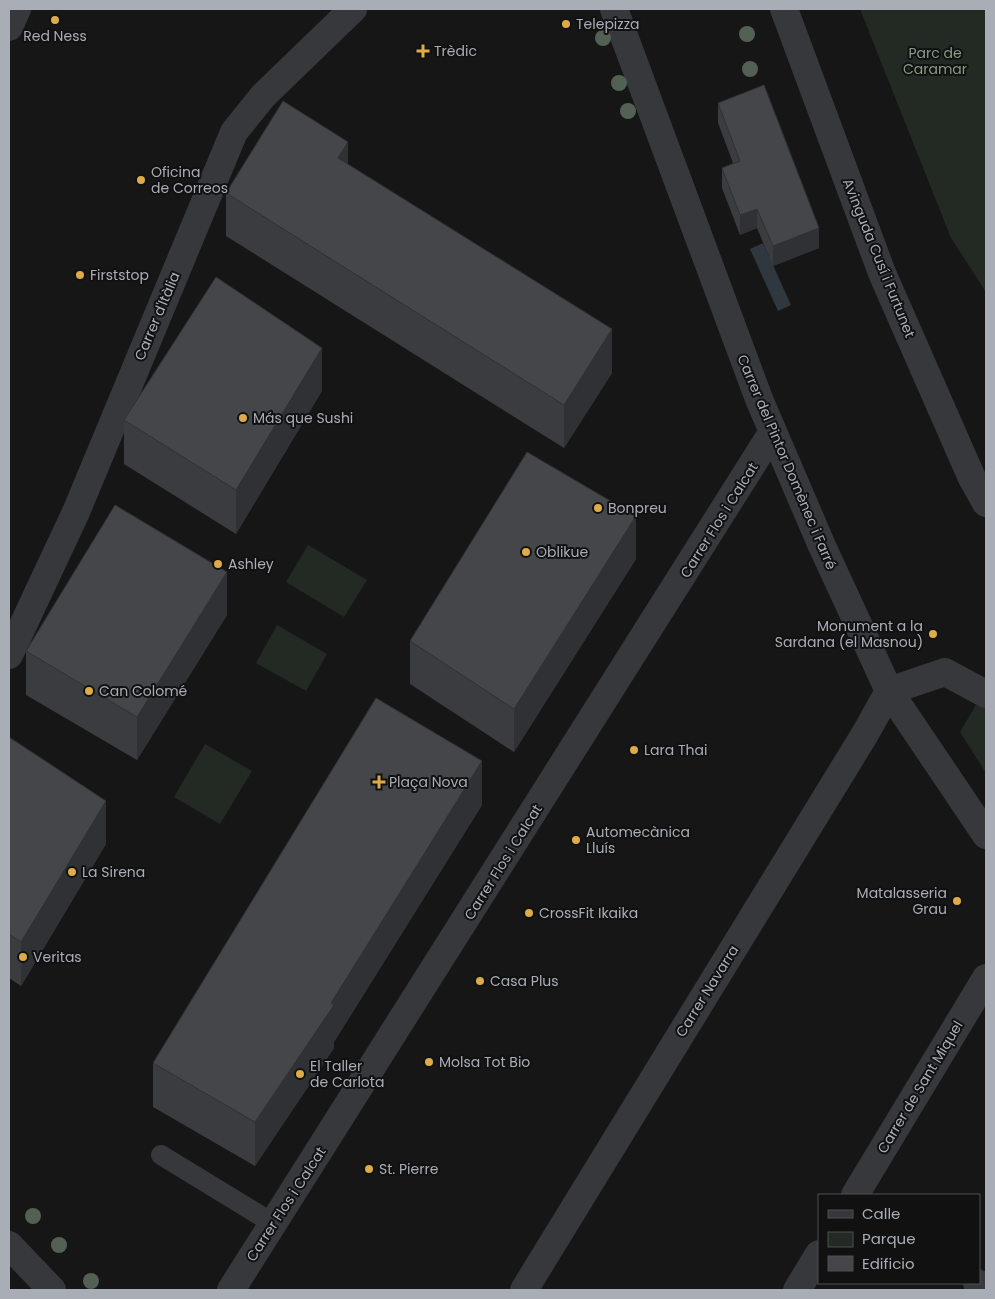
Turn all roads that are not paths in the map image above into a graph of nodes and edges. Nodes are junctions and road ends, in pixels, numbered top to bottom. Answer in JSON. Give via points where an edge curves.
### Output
{"nodes":[{"id":1,"x":17,"y":9,"type":"edge"},
{"id":2,"x":353,"y":9,"type":"edge"},
{"id":3,"x":614,"y":9,"type":"edge"},
{"id":4,"x":784,"y":9,"type":"edge"},
{"id":5,"x":9,"y":27,"type":"edge"},
{"id":6,"x":772,"y":433,"type":"junction"},
{"id":7,"x":986,"y":502,"type":"edge"},
{"id":8,"x":9,"y":656,"type":"edge"},
{"id":9,"x":889,"y":691,"type":"junction"},
{"id":10,"x":986,"y":694,"type":"edge"},
{"id":11,"x":986,"y":835,"type":"edge"},
{"id":12,"x":986,"y":978,"type":"edge"},
{"id":13,"x":161,"y":1155,"type":"dead end"},
{"id":14,"x":855,"y":1194,"type":"edge"},
{"id":15,"x":274,"y":1224,"type":"junction"},
{"id":16,"x":9,"y":1245,"type":"edge"},
{"id":17,"x":818,"y":1256,"type":"edge"},
{"id":18,"x":52,"y":1290,"type":"edge"},
{"id":19,"x":231,"y":1290,"type":"edge"},
{"id":20,"x":524,"y":1290,"type":"edge"},
{"id":21,"x":797,"y":1290,"type":"edge"}],
"edges":[{"from":1,"to":5,"type":"street"},
{"from":2,"to":8,"type":"street","name":"Carrer d'Itàlia","via":[[263,96],[234,132],[76,512]]},
{"from":3,"to":6,"type":"street","name":"Carrer del Pintor Domènec i Farré"},
{"from":4,"to":7,"type":"street","name":"Avinguda Cusí i Furtunet","via":[[882,273],[972,478]]},
{"from":6,"to":9,"type":"street","name":"Carrer del Pintor Domènec i Farré"},
{"from":6,"to":15,"type":"street","name":"Carrer Flos i Calcat"},
{"from":9,"to":10,"type":"street","via":[[945,672]]},
{"from":9,"to":11,"type":"street","name":"Carrer del Pintor Domènec i Farré"},
{"from":9,"to":20,"type":"street","name":"Carrer Navarra"},
{"from":12,"to":14,"type":"street","name":"Carrer de Sant Miquel"},
{"from":13,"to":15,"type":"lane"},
{"from":15,"to":19,"type":"street","name":"Carrer Flos i Calcat"},
{"from":16,"to":18,"type":"street"},
{"from":17,"to":21,"type":"street"}]}
